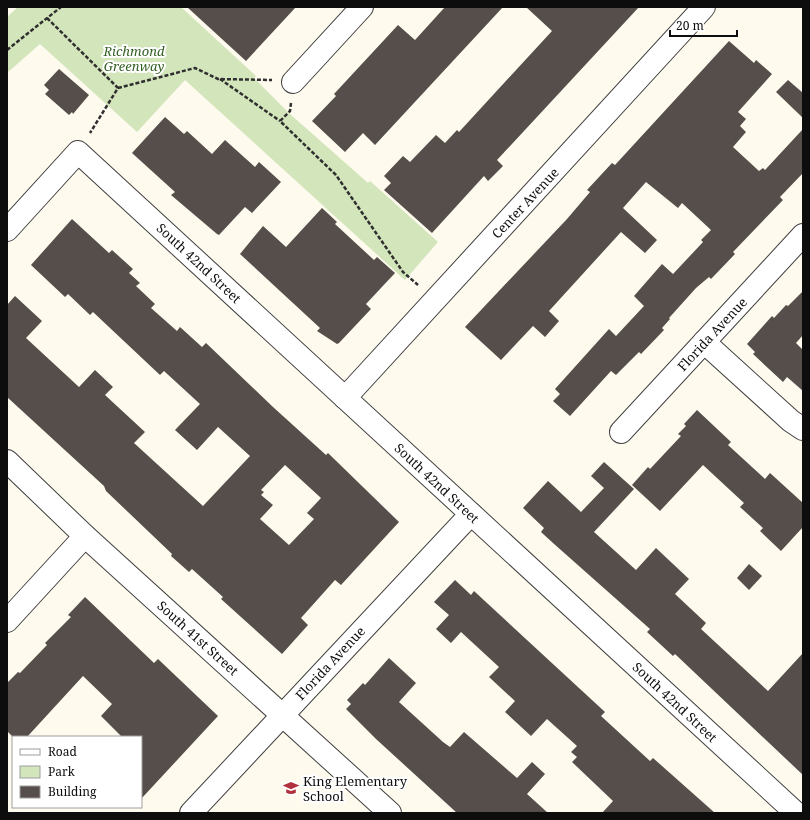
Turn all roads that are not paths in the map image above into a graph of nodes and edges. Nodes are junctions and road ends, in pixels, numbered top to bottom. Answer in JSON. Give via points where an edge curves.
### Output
{"nodes":[{"id":1,"x":362,"y":7,"type":"edge"},
{"id":2,"x":704,"y":7,"type":"edge"},
{"id":3,"x":293,"y":82,"type":"road end"},
{"id":4,"x":7,"y":230,"type":"edge"},
{"id":5,"x":803,"y":235,"type":"edge"},
{"id":6,"x":704,"y":342,"type":"junction"},
{"id":7,"x":345,"y":398,"type":"junction"},
{"id":8,"x":803,"y":429,"type":"edge"},
{"id":9,"x":621,"y":432,"type":"dead end"},
{"id":10,"x":7,"y":461,"type":"edge"},
{"id":11,"x":471,"y":514,"type":"junction"},
{"id":12,"x":85,"y":536,"type":"junction"},
{"id":13,"x":7,"y":621,"type":"edge"},
{"id":14,"x":282,"y":714,"type":"junction"},
{"id":15,"x":191,"y":813,"type":"edge"},
{"id":16,"x":390,"y":813,"type":"edge"},
{"id":17,"x":796,"y":813,"type":"edge"}],
"edges":[{"from":1,"to":3,"type":"street"},
{"from":2,"to":7,"type":"street","name":"Center Avenue"},
{"from":4,"to":7,"type":"street","name":"South 42nd Street","via":[[78,152]]},
{"from":5,"to":6,"type":"street","name":"Florida Avenue"},
{"from":6,"to":8,"type":"street"},
{"from":6,"to":9,"type":"street","name":"Florida Avenue"},
{"from":7,"to":11,"type":"street","name":"South 42nd Street"},
{"from":10,"to":12,"type":"street","name":"South 41st Street"},
{"from":11,"to":14,"type":"street","name":"Florida Avenue"},
{"from":11,"to":17,"type":"street","name":"South 42nd Street"},
{"from":12,"to":13,"type":"street"},
{"from":12,"to":14,"type":"street","name":"South 41st Street"},
{"from":14,"to":15,"type":"street","name":"Florida Avenue"},
{"from":14,"to":16,"type":"street","name":"South 41st Street"}]}
